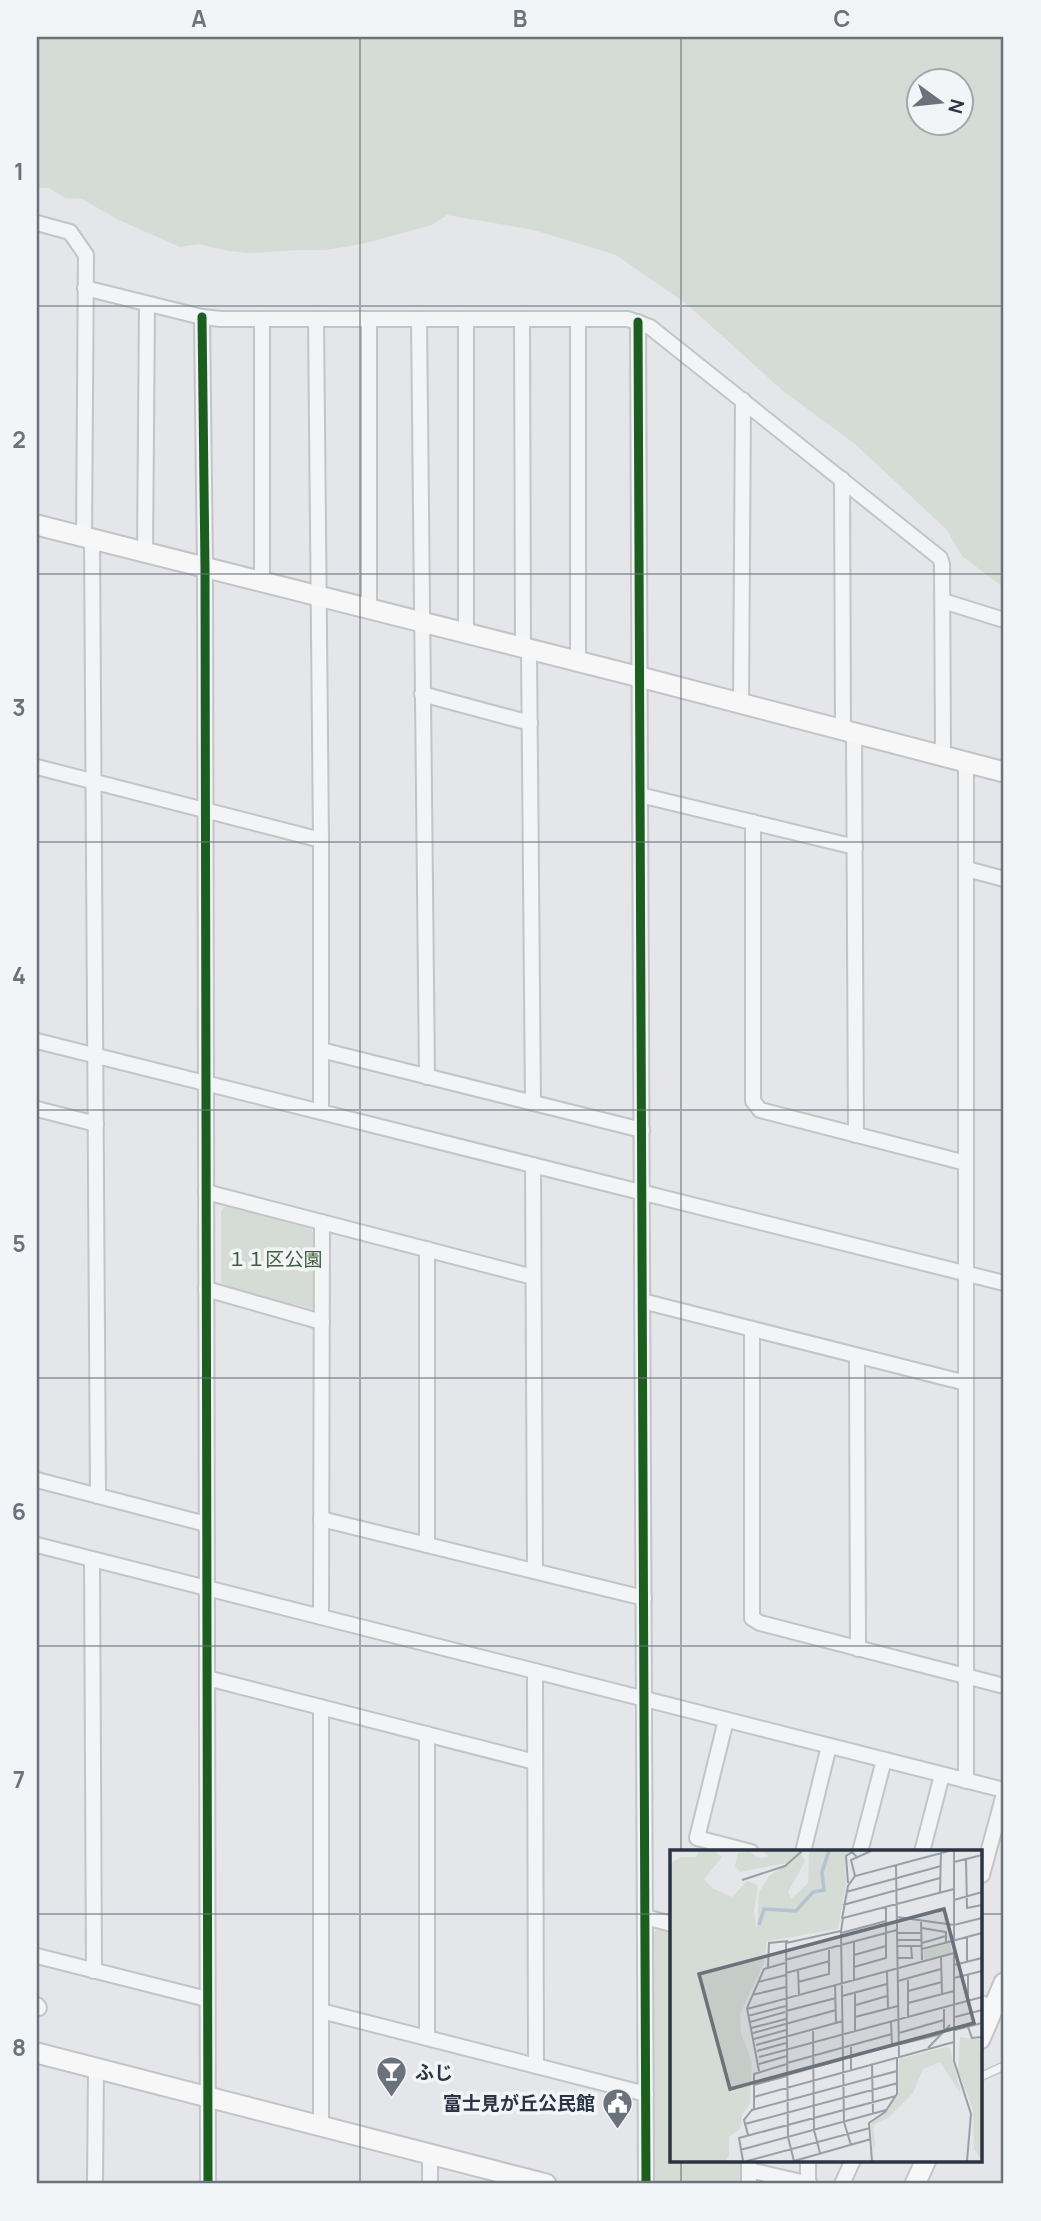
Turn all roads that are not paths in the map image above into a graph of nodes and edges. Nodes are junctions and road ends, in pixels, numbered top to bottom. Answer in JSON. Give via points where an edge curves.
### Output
{"nodes":[{"id":1,"x":37,"y":223,"type":"edge"},
{"id":2,"x":85,"y":288,"type":"junction"},
{"id":3,"x":147,"y":303,"type":"junction"},
{"id":4,"x":202,"y":317,"type":"junction"},
{"id":5,"x":262,"y":319,"type":"junction"},
{"id":6,"x":316,"y":319,"type":"junction"},
{"id":7,"x":369,"y":319,"type":"junction"},
{"id":8,"x":419,"y":319,"type":"junction"},
{"id":9,"x":466,"y":319,"type":"junction"},
{"id":10,"x":522,"y":319,"type":"junction"},
{"id":11,"x":578,"y":320,"type":"junction"},
{"id":12,"x":638,"y":322,"type":"junction"},
{"id":13,"x":743,"y":400,"type":"junction"},
{"id":14,"x":842,"y":479,"type":"junction"},
{"id":15,"x":37,"y":525,"type":"edge"},
{"id":16,"x":88,"y":538,"type":"junction"},
{"id":17,"x":145,"y":553,"type":"junction"},
{"id":18,"x":205,"y":568,"type":"junction"},
{"id":19,"x":262,"y":583,"type":"junction"},
{"id":20,"x":318,"y":597,"type":"junction"},
{"id":21,"x":943,"y":600,"type":"junction"},
{"id":22,"x":369,"y":610,"type":"junction"},
{"id":23,"x":1004,"y":620,"type":"edge"},
{"id":24,"x":421,"y":623,"type":"junction"},
{"id":25,"x":466,"y":634,"type":"junction"},
{"id":26,"x":526,"y":650,"type":"junction"},
{"id":27,"x":578,"y":662,"type":"junction"},
{"id":28,"x":640,"y":677,"type":"junction"},
{"id":29,"x":422,"y":695,"type":"junction"},
{"id":30,"x":741,"y":704,"type":"junction"},
{"id":31,"x":530,"y":723,"type":"junction"},
{"id":32,"x":849,"y":732,"type":"junction"},
{"id":33,"x":943,"y":756,"type":"junction"},
{"id":34,"x":966,"y":762,"type":"junction"},
{"id":35,"x":37,"y":767,"type":"edge"},
{"id":36,"x":1004,"y":772,"type":"edge"},
{"id":37,"x":93,"y":782,"type":"junction"},
{"id":38,"x":640,"y":795,"type":"junction"},
{"id":39,"x":205,"y":810,"type":"junction"},
{"id":40,"x":753,"y":822,"type":"junction"},
{"id":41,"x":321,"y":840,"type":"junction"},
{"id":42,"x":855,"y":847,"type":"junction"},
{"id":43,"x":967,"y":869,"type":"junction"},
{"id":44,"x":1004,"y":879,"type":"edge"},
{"id":45,"x":37,"y":1041,"type":"edge"},
{"id":46,"x":321,"y":1051,"type":"junction"},
{"id":47,"x":95,"y":1056,"type":"junction"},
{"id":48,"x":427,"y":1077,"type":"junction"},
{"id":49,"x":206,"y":1083,"type":"junction"},
{"id":50,"x":533,"y":1103,"type":"junction"},
{"id":51,"x":37,"y":1109,"type":"edge"},
{"id":52,"x":321,"y":1112,"type":"junction"},
{"id":53,"x":96,"y":1124,"type":"junction"},
{"id":54,"x":642,"y":1130,"type":"junction"},
{"id":55,"x":856,"y":1135,"type":"junction"},
{"id":56,"x":966,"y":1163,"type":"junction"},
{"id":57,"x":533,"y":1165,"type":"junction"},
{"id":58,"x":206,"y":1192,"type":"junction"},
{"id":59,"x":642,"y":1192,"type":"junction"},
{"id":60,"x":323,"y":1222,"type":"junction"},
{"id":61,"x":427,"y":1250,"type":"junction"},
{"id":62,"x":966,"y":1273,"type":"junction"},
{"id":63,"x":533,"y":1277,"type":"junction"},
{"id":64,"x":1004,"y":1283,"type":"edge"},
{"id":65,"x":206,"y":1289,"type":"junction"},
{"id":66,"x":642,"y":1301,"type":"junction"},
{"id":67,"x":322,"y":1322,"type":"junction"},
{"id":68,"x":752,"y":1329,"type":"junction"},
{"id":69,"x":857,"y":1356,"type":"junction"},
{"id":70,"x":966,"y":1383,"type":"junction"},
{"id":71,"x":37,"y":1480,"type":"edge"},
{"id":72,"x":98,"y":1496,"type":"junction"},
{"id":73,"x":321,"y":1519,"type":"junction"},
{"id":74,"x":206,"y":1524,"type":"junction"},
{"id":75,"x":37,"y":1545,"type":"edge"},
{"id":76,"x":427,"y":1545,"type":"junction"},
{"id":77,"x":92,"y":1559,"type":"junction"},
{"id":78,"x":535,"y":1571,"type":"junction"},
{"id":79,"x":206,"y":1588,"type":"junction"},
{"id":80,"x":643,"y":1598,"type":"junction"},
{"id":81,"x":321,"y":1617,"type":"junction"},
{"id":82,"x":858,"y":1649,"type":"junction"},
{"id":83,"x":535,"y":1671,"type":"junction"},
{"id":84,"x":966,"y":1676,"type":"junction"},
{"id":85,"x":207,"y":1678,"type":"junction"},
{"id":86,"x":1004,"y":1686,"type":"edge"},
{"id":87,"x":644,"y":1699,"type":"junction"},
{"id":88,"x":321,"y":1707,"type":"junction"},
{"id":89,"x":726,"y":1720,"type":"junction"},
{"id":90,"x":426,"y":1734,"type":"junction"},
{"id":91,"x":829,"y":1746,"type":"junction"},
{"id":92,"x":884,"y":1760,"type":"junction"},
{"id":93,"x":536,"y":1762,"type":"junction"},
{"id":94,"x":942,"y":1774,"type":"junction"},
{"id":95,"x":966,"y":1781,"type":"junction"},
{"id":96,"x":1004,"y":1792,"type":"edge"},
{"id":97,"x":743,"y":1850,"type":"edge"},
{"id":98,"x":803,"y":1850,"type":"edge"},
{"id":99,"x":861,"y":1850,"type":"edge"},
{"id":100,"x":923,"y":1850,"type":"edge"},
{"id":101,"x":982,"y":1875,"type":"edge"},
{"id":102,"x":645,"y":1917,"type":"junction"},
{"id":103,"x":670,"y":1923,"type":"edge"},
{"id":104,"x":37,"y":1956,"type":"edge"},
{"id":105,"x":94,"y":1970,"type":"junction"},
{"id":106,"x":1004,"y":1983,"type":"edge"},
{"id":107,"x":207,"y":1999,"type":"junction"},
{"id":108,"x":993,"y":2007,"type":"edge"},
{"id":109,"x":321,"y":2011,"type":"junction"},
{"id":110,"x":982,"y":2034,"type":"edge"},
{"id":111,"x":427,"y":2038,"type":"junction"},
{"id":112,"x":37,"y":2053,"type":"edge"},
{"id":113,"x":536,"y":2066,"type":"junction"},
{"id":114,"x":1004,"y":2066,"type":"edge"},
{"id":115,"x":96,"y":2069,"type":"junction"},
{"id":116,"x":982,"y":2076,"type":"edge"},
{"id":117,"x":646,"y":2094,"type":"junction"},
{"id":118,"x":207,"y":2098,"type":"junction"},
{"id":119,"x":321,"y":2127,"type":"junction"},
{"id":120,"x":430,"y":2155,"type":"junction"},
{"id":121,"x":808,"y":2162,"type":"edge"},
{"id":122,"x":852,"y":2162,"type":"edge"},
{"id":123,"x":925,"y":2162,"type":"edge"},
{"id":124,"x":749,"y":2171,"type":"edge"},
{"id":125,"x":540,"y":2183,"type":"edge"},
{"id":126,"x":95,"y":2184,"type":"edge"},
{"id":127,"x":208,"y":2184,"type":"edge"},
{"id":128,"x":430,"y":2184,"type":"edge"},
{"id":129,"x":646,"y":2184,"type":"edge"},
{"id":130,"x":809,"y":2184,"type":"edge"},
{"id":131,"x":842,"y":2184,"type":"edge"},
{"id":132,"x":915,"y":2184,"type":"edge"}],
"edges":[{"from":1,"to":2,"type":"street","via":[[70,232],[86,255]]},
{"from":2,"to":3,"type":"street"},
{"from":2,"to":16,"type":"street"},
{"from":3,"to":4,"type":"street"},
{"from":3,"to":17,"type":"street"},
{"from":4,"to":5,"type":"street"},
{"from":4,"to":18,"type":"street"},
{"from":5,"to":6,"type":"street"},
{"from":5,"to":19,"type":"street"},
{"from":6,"to":7,"type":"street"},
{"from":6,"to":20,"type":"street"},
{"from":7,"to":8,"type":"street"},
{"from":7,"to":22,"type":"street"},
{"from":8,"to":9,"type":"street"},
{"from":8,"to":24,"type":"street"},
{"from":9,"to":10,"type":"street"},
{"from":9,"to":25,"type":"street"},
{"from":10,"to":11,"type":"street"},
{"from":10,"to":26,"type":"street"},
{"from":11,"to":12,"type":"street"},
{"from":11,"to":27,"type":"street"},
{"from":12,"to":13,"type":"street"},
{"from":12,"to":28,"type":"street"},
{"from":13,"to":14,"type":"street"},
{"from":13,"to":30,"type":"street"},
{"from":14,"to":21,"type":"street","via":[[940,558]]},
{"from":14,"to":32,"type":"street"},
{"from":15,"to":16,"type":"street"},
{"from":16,"to":17,"type":"street"},
{"from":16,"to":37,"type":"street"},
{"from":17,"to":18,"type":"street"},
{"from":18,"to":19,"type":"street"},
{"from":18,"to":39,"type":"street"},
{"from":19,"to":20,"type":"street"},
{"from":20,"to":22,"type":"street"},
{"from":20,"to":41,"type":"street"},
{"from":21,"to":23,"type":"street"},
{"from":21,"to":33,"type":"street"},
{"from":22,"to":24,"type":"street"},
{"from":24,"to":25,"type":"street"},
{"from":24,"to":29,"type":"street"},
{"from":25,"to":26,"type":"street"},
{"from":26,"to":27,"type":"street"},
{"from":26,"to":31,"type":"street"},
{"from":27,"to":28,"type":"street"},
{"from":28,"to":30,"type":"street"},
{"from":28,"to":38,"type":"street"},
{"from":29,"to":31,"type":"street"},
{"from":29,"to":48,"type":"street"},
{"from":30,"to":32,"type":"street"},
{"from":31,"to":50,"type":"street"},
{"from":32,"to":33,"type":"street"},
{"from":32,"to":42,"type":"street"},
{"from":33,"to":34,"type":"street"},
{"from":34,"to":36,"type":"street"},
{"from":34,"to":43,"type":"street"},
{"from":35,"to":37,"type":"street"},
{"from":37,"to":39,"type":"street"},
{"from":37,"to":47,"type":"street"},
{"from":38,"to":40,"type":"street"},
{"from":38,"to":54,"type":"street"},
{"from":39,"to":41,"type":"street"},
{"from":39,"to":49,"type":"street"},
{"from":40,"to":42,"type":"street"},
{"from":40,"to":55,"type":"street","via":[[753,1101],[760,1110]]},
{"from":41,"to":46,"type":"street"},
{"from":42,"to":55,"type":"street"},
{"from":43,"to":44,"type":"street"},
{"from":43,"to":56,"type":"street"},
{"from":45,"to":47,"type":"street"},
{"from":46,"to":48,"type":"street"},
{"from":46,"to":52,"type":"street"},
{"from":47,"to":49,"type":"street"},
{"from":47,"to":53,"type":"street"},
{"from":48,"to":50,"type":"street"},
{"from":49,"to":52,"type":"street"},
{"from":49,"to":58,"type":"street"},
{"from":50,"to":54,"type":"street"},
{"from":51,"to":53,"type":"street"},
{"from":52,"to":57,"type":"street"},
{"from":53,"to":72,"type":"street"},
{"from":54,"to":59,"type":"street"},
{"from":55,"to":56,"type":"street"},
{"from":56,"to":62,"type":"street"},
{"from":57,"to":59,"type":"street"},
{"from":57,"to":63,"type":"street"},
{"from":58,"to":60,"type":"street"},
{"from":58,"to":65,"type":"street"},
{"from":59,"to":62,"type":"street"},
{"from":59,"to":66,"type":"street"},
{"from":60,"to":61,"type":"street"},
{"from":60,"to":67,"type":"street"},
{"from":61,"to":63,"type":"street"},
{"from":61,"to":76,"type":"street"},
{"from":62,"to":64,"type":"street"},
{"from":62,"to":70,"type":"street"},
{"from":63,"to":78,"type":"street"},
{"from":65,"to":67,"type":"street"},
{"from":65,"to":74,"type":"street"},
{"from":66,"to":68,"type":"street"},
{"from":66,"to":80,"type":"street"},
{"from":67,"to":73,"type":"street"},
{"from":68,"to":69,"type":"street"},
{"from":68,"to":82,"type":"street","via":[[752,1618]]},
{"from":69,"to":70,"type":"street"},
{"from":69,"to":82,"type":"street"},
{"from":70,"to":84,"type":"street"},
{"from":71,"to":72,"type":"street"},
{"from":72,"to":74,"type":"street"},
{"from":73,"to":76,"type":"street"},
{"from":73,"to":81,"type":"street"},
{"from":74,"to":79,"type":"street"},
{"from":75,"to":77,"type":"street"},
{"from":76,"to":78,"type":"street"},
{"from":77,"to":79,"type":"street"},
{"from":77,"to":105,"type":"street"},
{"from":78,"to":80,"type":"street"},
{"from":79,"to":81,"type":"street"},
{"from":79,"to":85,"type":"street"},
{"from":80,"to":87,"type":"street"},
{"from":81,"to":83,"type":"street"},
{"from":82,"to":84,"type":"street"},
{"from":83,"to":87,"type":"street"},
{"from":83,"to":93,"type":"street"},
{"from":84,"to":86,"type":"street"},
{"from":84,"to":95,"type":"street"},
{"from":85,"to":88,"type":"street"},
{"from":85,"to":107,"type":"street"},
{"from":87,"to":89,"type":"street"},
{"from":87,"to":102,"type":"street"},
{"from":88,"to":90,"type":"street"},
{"from":88,"to":109,"type":"street"},
{"from":89,"to":91,"type":"street"},
{"from":89,"to":97,"type":"street","via":[[697,1838]]},
{"from":90,"to":93,"type":"street"},
{"from":90,"to":111,"type":"street"},
{"from":91,"to":92,"type":"street"},
{"from":91,"to":98,"type":"street"},
{"from":92,"to":94,"type":"street"},
{"from":92,"to":99,"type":"street"},
{"from":93,"to":113,"type":"street"},
{"from":94,"to":95,"type":"street"},
{"from":94,"to":100,"type":"street"},
{"from":95,"to":96,"type":"street"},
{"from":96,"to":101,"type":"street"},
{"from":102,"to":103,"type":"street"},
{"from":102,"to":117,"type":"street"},
{"from":104,"to":105,"type":"street"},
{"from":105,"to":107,"type":"street"},
{"from":106,"to":108,"type":"street"},
{"from":107,"to":118,"type":"street"},
{"from":108,"to":110,"type":"street"},
{"from":109,"to":111,"type":"street"},
{"from":109,"to":119,"type":"street"},
{"from":111,"to":113,"type":"street"},
{"from":112,"to":115,"type":"street"},
{"from":113,"to":117,"type":"street"},
{"from":114,"to":116,"type":"lane"},
{"from":115,"to":118,"type":"street"},
{"from":115,"to":126,"type":"street"},
{"from":117,"to":129,"type":"street"},
{"from":118,"to":119,"type":"street"},
{"from":118,"to":127,"type":"street"},
{"from":119,"to":120,"type":"street"},
{"from":120,"to":125,"type":"street"},
{"from":120,"to":128,"type":"street"},
{"from":121,"to":130,"type":"street"},
{"from":122,"to":131,"type":"street"},
{"from":123,"to":132,"type":"street"},
{"from":124,"to":130,"type":"street"}]}
